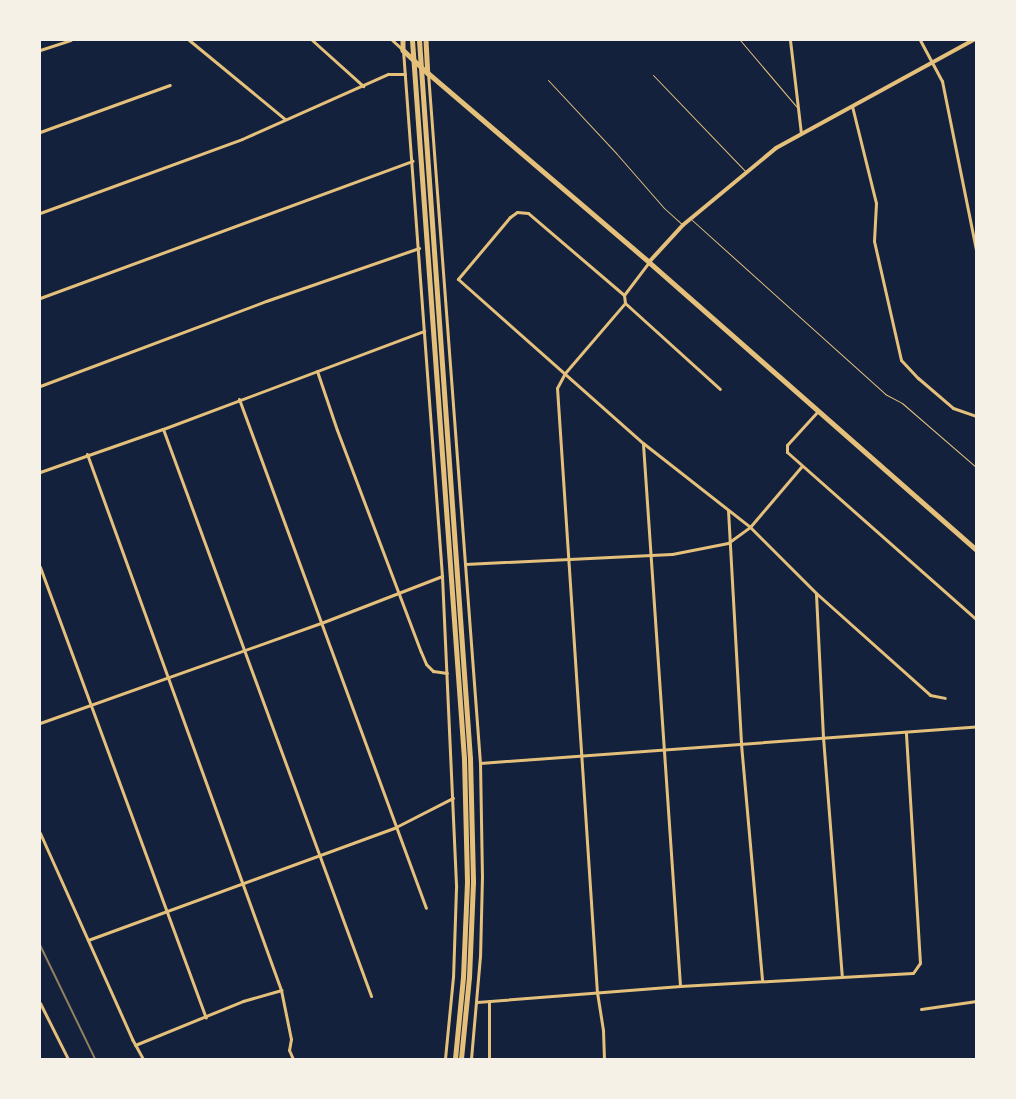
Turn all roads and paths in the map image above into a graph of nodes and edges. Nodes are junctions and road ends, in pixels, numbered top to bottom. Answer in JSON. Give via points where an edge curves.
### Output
{"nodes":[{"id":1,"x":70,"y":40,"type":"edge"},
{"id":2,"x":189,"y":40,"type":"edge"},
{"id":3,"x":312,"y":40,"type":"edge"},
{"id":4,"x":392,"y":40,"type":"edge"},
{"id":5,"x":402,"y":40,"type":"edge"},
{"id":6,"x":412,"y":40,"type":"edge"},
{"id":7,"x":420,"y":40,"type":"edge"},
{"id":8,"x":426,"y":40,"type":"edge"},
{"id":9,"x":740,"y":40,"type":"edge"},
{"id":10,"x":790,"y":40,"type":"edge"},
{"id":11,"x":920,"y":40,"type":"edge"},
{"id":12,"x":974,"y":40,"type":"edge"},
{"id":13,"x":40,"y":50,"type":"edge"},
{"id":14,"x":403,"y":50,"type":"junction"},
{"id":15,"x":413,"y":60,"type":"junction"},
{"id":16,"x":933,"y":64,"type":"junction"},
{"id":17,"x":421,"y":67,"type":"junction"},
{"id":18,"x":428,"y":73,"type":"junction"},
{"id":19,"x":405,"y":74,"type":"junction"},
{"id":20,"x":652,"y":76,"type":"dead end"},
{"id":21,"x":548,"y":80,"type":"dead end"},
{"id":22,"x":170,"y":85,"type":"dead end"},
{"id":23,"x":363,"y":86,"type":"junction"},
{"id":24,"x":852,"y":105,"type":"junction"},
{"id":25,"x":798,"y":108,"type":"junction"},
{"id":26,"x":285,"y":120,"type":"junction"},
{"id":27,"x":40,"y":132,"type":"edge"},
{"id":28,"x":801,"y":133,"type":"junction"},
{"id":29,"x":413,"y":162,"type":"junction"},
{"id":30,"x":746,"y":172,"type":"junction"},
{"id":31,"x":40,"y":214,"type":"edge"},
{"id":32,"x":691,"y":220,"type":"junction"},
{"id":33,"x":683,"y":226,"type":"junction"},
{"id":34,"x":419,"y":248,"type":"junction"},
{"id":35,"x":976,"y":250,"type":"edge"},
{"id":36,"x":649,"y":262,"type":"junction"},
{"id":37,"x":624,"y":295,"type":"junction"},
{"id":38,"x":40,"y":298,"type":"edge"},
{"id":39,"x":625,"y":303,"type":"junction"},
{"id":40,"x":424,"y":331,"type":"junction"},
{"id":41,"x":317,"y":372,"type":"junction"},
{"id":42,"x":565,"y":373,"type":"junction"},
{"id":43,"x":40,"y":386,"type":"edge"},
{"id":44,"x":720,"y":389,"type":"dead end"},
{"id":45,"x":239,"y":399,"type":"junction"},
{"id":46,"x":818,"y":411,"type":"junction"},
{"id":47,"x":976,"y":416,"type":"edge"},
{"id":48,"x":163,"y":429,"type":"junction"},
{"id":49,"x":643,"y":444,"type":"junction"},
{"id":50,"x":87,"y":454,"type":"junction"},
{"id":51,"x":802,"y":466,"type":"junction"},
{"id":52,"x":976,"y":467,"type":"edge"},
{"id":53,"x":40,"y":472,"type":"edge"},
{"id":54,"x":728,"y":510,"type":"junction"},
{"id":55,"x":750,"y":527,"type":"junction"},
{"id":56,"x":728,"y":543,"type":"junction"},
{"id":57,"x":976,"y":549,"type":"edge"},
{"id":58,"x":651,"y":555,"type":"junction"},
{"id":59,"x":569,"y":560,"type":"junction"},
{"id":60,"x":465,"y":564,"type":"junction"},
{"id":61,"x":40,"y":567,"type":"edge"},
{"id":62,"x":442,"y":576,"type":"junction"},
{"id":63,"x":400,"y":593,"type":"junction"},
{"id":64,"x":816,"y":593,"type":"junction"},
{"id":65,"x":976,"y":619,"type":"edge"},
{"id":66,"x":321,"y":623,"type":"junction"},
{"id":67,"x":244,"y":650,"type":"junction"},
{"id":68,"x":447,"y":673,"type":"junction"},
{"id":69,"x":169,"y":678,"type":"junction"},
{"id":70,"x":945,"y":698,"type":"dead end"},
{"id":71,"x":91,"y":705,"type":"junction"},
{"id":72,"x":40,"y":723,"type":"edge"},
{"id":73,"x":976,"y":727,"type":"edge"},
{"id":74,"x":906,"y":732,"type":"junction"},
{"id":75,"x":823,"y":738,"type":"junction"},
{"id":76,"x":741,"y":744,"type":"junction"},
{"id":77,"x":663,"y":750,"type":"junction"},
{"id":78,"x":582,"y":756,"type":"junction"},
{"id":79,"x":480,"y":764,"type":"junction"},
{"id":80,"x":453,"y":798,"type":"junction"},
{"id":81,"x":396,"y":827,"type":"junction"},
{"id":82,"x":40,"y":833,"type":"edge"},
{"id":83,"x":318,"y":856,"type":"junction"},
{"id":84,"x":243,"y":883,"type":"junction"},
{"id":85,"x":426,"y":908,"type":"dead end"},
{"id":86,"x":166,"y":910,"type":"junction"},
{"id":87,"x":88,"y":940,"type":"junction"},
{"id":88,"x":842,"y":976,"type":"junction"},
{"id":89,"x":762,"y":981,"type":"junction"},
{"id":90,"x":680,"y":986,"type":"junction"},
{"id":91,"x":281,"y":990,"type":"junction"},
{"id":92,"x":597,"y":993,"type":"junction"},
{"id":93,"x":371,"y":996,"type":"dead end"},
{"id":94,"x":489,"y":1001,"type":"junction"},
{"id":95,"x":976,"y":1001,"type":"edge"},
{"id":96,"x":477,"y":1002,"type":"junction"},
{"id":97,"x":40,"y":1003,"type":"edge"},
{"id":98,"x":921,"y":1009,"type":"dead end"},
{"id":99,"x":206,"y":1016,"type":"junction"},
{"id":100,"x":135,"y":1045,"type":"junction"},
{"id":101,"x":68,"y":1059,"type":"edge"},
{"id":102,"x":143,"y":1059,"type":"edge"},
{"id":103,"x":293,"y":1059,"type":"edge"},
{"id":104,"x":446,"y":1059,"type":"edge"},
{"id":105,"x":455,"y":1059,"type":"edge"},
{"id":106,"x":461,"y":1059,"type":"edge"},
{"id":107,"x":471,"y":1059,"type":"edge"},
{"id":108,"x":489,"y":1059,"type":"edge"},
{"id":109,"x":604,"y":1059,"type":"edge"}],
"edges":[{"from":1,"to":13,"type":"street"},
{"from":2,"to":26,"type":"street"},
{"from":3,"to":23,"type":"street"},
{"from":4,"to":14,"type":"street"},
{"from":5,"to":14,"type":"main road"},
{"from":6,"to":15,"type":"highway"},
{"from":7,"to":17,"type":"highway"},
{"from":8,"to":18,"type":"main road"},
{"from":9,"to":25,"type":"lane"},
{"from":10,"to":25,"type":"street"},
{"from":11,"to":16,"type":"street"},
{"from":12,"to":16,"type":"street"},
{"from":14,"to":15,"type":"main road"},
{"from":14,"to":19,"type":"street"},
{"from":15,"to":17,"type":"main road"},
{"from":15,"to":105,"type":"highway","via":[[465,776],[467,882]]},
{"from":16,"to":24,"type":"street"},
{"from":16,"to":35,"type":"street","via":[[942,81]]},
{"from":17,"to":18,"type":"main road"},
{"from":17,"to":106,"type":"highway","via":[[470,767],[473,882]]},
{"from":18,"to":36,"type":"main road"},
{"from":18,"to":60,"type":"street"},
{"from":19,"to":23,"type":"street","via":[[388,74]]},
{"from":19,"to":29,"type":"street"},
{"from":20,"to":30,"type":"lane"},
{"from":21,"to":33,"type":"lane"},
{"from":22,"to":27,"type":"street"},
{"from":23,"to":26,"type":"street"},
{"from":24,"to":28,"type":"street"},
{"from":24,"to":47,"type":"street","via":[[876,203],[874,241],[901,360],[953,408]]},
{"from":25,"to":28,"type":"street"},
{"from":26,"to":31,"type":"street","via":[[211,152]]},
{"from":28,"to":30,"type":"street"},
{"from":29,"to":34,"type":"street"},
{"from":29,"to":38,"type":"street"},
{"from":30,"to":32,"type":"street"},
{"from":32,"to":33,"type":"street"},
{"from":32,"to":52,"type":"lane","via":[[885,394],[902,402]]},
{"from":33,"to":36,"type":"street"},
{"from":34,"to":40,"type":"street"},
{"from":34,"to":43,"type":"street","via":[[266,301]]},
{"from":36,"to":37,"type":"street"},
{"from":36,"to":46,"type":"main road"},
{"from":37,"to":39,"type":"street"},
{"from":37,"to":42,"type":"street","via":[[528,213],[517,212],[510,217],[458,279]]},
{"from":39,"to":42,"type":"street"},
{"from":39,"to":44,"type":"street"},
{"from":40,"to":41,"type":"street"},
{"from":40,"to":62,"type":"street"},
{"from":41,"to":45,"type":"street"},
{"from":41,"to":63,"type":"street"},
{"from":42,"to":49,"type":"street"},
{"from":42,"to":59,"type":"street","via":[[557,388]]},
{"from":45,"to":48,"type":"street"},
{"from":45,"to":66,"type":"street"},
{"from":46,"to":51,"type":"street","via":[[787,445],[786,452]]},
{"from":46,"to":57,"type":"main road"},
{"from":48,"to":50,"type":"street"},
{"from":48,"to":67,"type":"street"},
{"from":49,"to":54,"type":"street"},
{"from":49,"to":58,"type":"street"},
{"from":50,"to":53,"type":"street"},
{"from":50,"to":69,"type":"street"},
{"from":51,"to":55,"type":"street"},
{"from":51,"to":65,"type":"street"},
{"from":54,"to":55,"type":"street"},
{"from":54,"to":56,"type":"street"},
{"from":55,"to":56,"type":"street"},
{"from":55,"to":64,"type":"street"},
{"from":56,"to":58,"type":"street"},
{"from":56,"to":76,"type":"street"},
{"from":58,"to":59,"type":"street"},
{"from":58,"to":77,"type":"street"},
{"from":59,"to":60,"type":"street"},
{"from":59,"to":78,"type":"street"},
{"from":60,"to":79,"type":"street"},
{"from":61,"to":71,"type":"street"},
{"from":62,"to":63,"type":"street"},
{"from":62,"to":68,"type":"street"},
{"from":63,"to":66,"type":"street"},
{"from":63,"to":68,"type":"street","via":[[426,664],[433,671]]},
{"from":64,"to":70,"type":"street","via":[[930,695]]},
{"from":64,"to":75,"type":"street"},
{"from":66,"to":67,"type":"street"},
{"from":66,"to":81,"type":"street"},
{"from":67,"to":69,"type":"street"},
{"from":67,"to":83,"type":"street"},
{"from":68,"to":80,"type":"street"},
{"from":69,"to":71,"type":"street"},
{"from":69,"to":84,"type":"street"},
{"from":71,"to":72,"type":"street"},
{"from":71,"to":86,"type":"street"},
{"from":73,"to":74,"type":"street"},
{"from":74,"to":75,"type":"street"},
{"from":74,"to":88,"type":"street","via":[[919,966],[913,973]]},
{"from":75,"to":76,"type":"street"},
{"from":75,"to":88,"type":"street"},
{"from":76,"to":77,"type":"street"},
{"from":76,"to":89,"type":"street"},
{"from":77,"to":78,"type":"street"},
{"from":77,"to":90,"type":"street"},
{"from":78,"to":79,"type":"street"},
{"from":78,"to":92,"type":"street"},
{"from":79,"to":96,"type":"street","via":[[482,876]]},
{"from":80,"to":81,"type":"street"},
{"from":80,"to":104,"type":"street","via":[[456,888]]},
{"from":81,"to":83,"type":"street"},
{"from":81,"to":85,"type":"street"},
{"from":82,"to":87,"type":"street"},
{"from":83,"to":84,"type":"street"},
{"from":83,"to":93,"type":"street"},
{"from":84,"to":86,"type":"street"},
{"from":84,"to":91,"type":"street"},
{"from":86,"to":87,"type":"street"},
{"from":86,"to":99,"type":"street"},
{"from":87,"to":100,"type":"street"},
{"from":88,"to":89,"type":"street"},
{"from":89,"to":90,"type":"street"},
{"from":90,"to":92,"type":"street"},
{"from":91,"to":99,"type":"street"},
{"from":91,"to":103,"type":"street"},
{"from":92,"to":94,"type":"street"},
{"from":92,"to":109,"type":"street"},
{"from":94,"to":96,"type":"street"},
{"from":94,"to":108,"type":"street"},
{"from":95,"to":98,"type":"street"},
{"from":96,"to":107,"type":"street"},
{"from":97,"to":101,"type":"street"},
{"from":99,"to":100,"type":"street"},
{"from":100,"to":102,"type":"street"}]}
